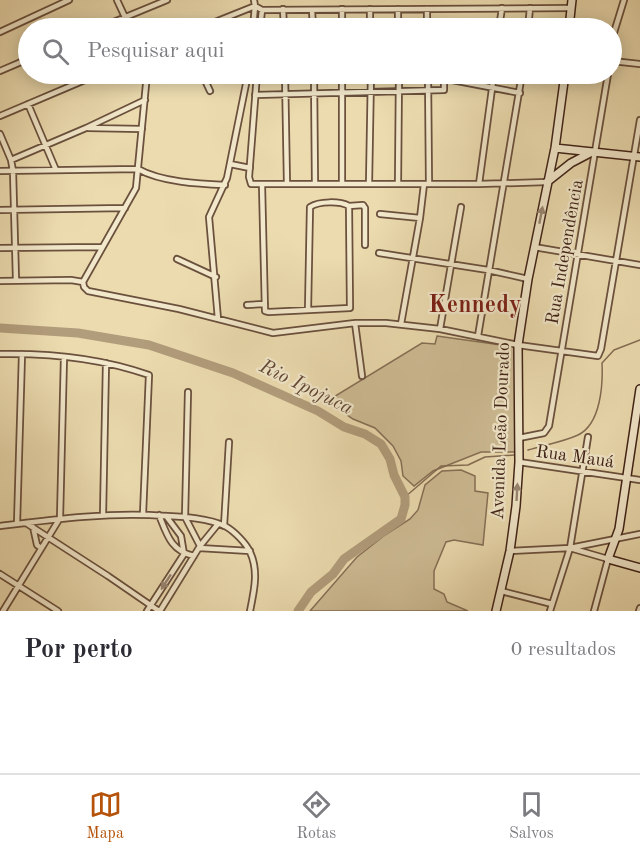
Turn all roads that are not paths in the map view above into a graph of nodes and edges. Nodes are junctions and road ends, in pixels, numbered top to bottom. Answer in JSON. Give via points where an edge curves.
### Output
{"nodes":[{"id":1,"x":69,"y":0,"type":"edge"},
{"id":2,"x":117,"y":0,"type":"edge"},
{"id":3,"x":167,"y":0,"type":"edge"},
{"id":4,"x":624,"y":0,"type":"edge"},
{"id":5,"x":255,"y":3,"type":"edge"},
{"id":6,"x":572,"y":4,"type":"edge"},
{"id":7,"x":502,"y":8,"type":"junction"},
{"id":8,"x":530,"y":8,"type":"junction"},
{"id":9,"x":283,"y":9,"type":"junction"},
{"id":10,"x":342,"y":9,"type":"junction"},
{"id":11,"x":370,"y":9,"type":"junction"},
{"id":12,"x":398,"y":9,"type":"junction"},
{"id":13,"x":427,"y":9,"type":"junction"},
{"id":14,"x":262,"y":10,"type":"junction"},
{"id":15,"x":312,"y":10,"type":"junction"},
{"id":16,"x":30,"y":18,"type":"edge"},
{"id":17,"x":124,"y":18,"type":"joint"},
{"id":18,"x":224,"y":18,"type":"edge"},
{"id":19,"x":254,"y":18,"type":"edge"},
{"id":20,"x":261,"y":18,"type":"edge"},
{"id":21,"x":283,"y":18,"type":"edge"},
{"id":22,"x":312,"y":18,"type":"edge"},
{"id":23,"x":342,"y":18,"type":"edge"},
{"id":24,"x":370,"y":18,"type":"edge"},
{"id":25,"x":398,"y":18,"type":"edge"},
{"id":26,"x":427,"y":18,"type":"edge"},
{"id":27,"x":500,"y":18,"type":"edge"},
{"id":28,"x":529,"y":18,"type":"edge"},
{"id":29,"x":618,"y":18,"type":"edge"},
{"id":30,"x":18,"y":24,"type":"edge"},
{"id":31,"x":0,"y":32,"type":"edge"},
{"id":32,"x":622,"y":62,"type":"edge"},
{"id":33,"x":18,"y":63,"type":"edge"},
{"id":34,"x":640,"y":64,"type":"edge"},
{"id":35,"x":0,"y":71,"type":"edge"},
{"id":36,"x":75,"y":84,"type":"edge"},
{"id":37,"x":146,"y":84,"type":"edge"},
{"id":38,"x":207,"y":84,"type":"edge"},
{"id":39,"x":247,"y":84,"type":"edge"},
{"id":40,"x":256,"y":84,"type":"edge"},
{"id":41,"x":286,"y":84,"type":"edge"},
{"id":42,"x":314,"y":84,"type":"edge"},
{"id":43,"x":342,"y":84,"type":"edge"},
{"id":44,"x":371,"y":84,"type":"edge"},
{"id":45,"x":400,"y":84,"type":"edge"},
{"id":46,"x":428,"y":84,"type":"edge"},
{"id":47,"x":445,"y":84,"type":"edge"},
{"id":48,"x":472,"y":84,"type":"edge"},
{"id":49,"x":493,"y":84,"type":"edge"},
{"id":50,"x":521,"y":84,"type":"edge"},
{"id":51,"x":563,"y":84,"type":"edge"},
{"id":52,"x":606,"y":84,"type":"edge"},
{"id":53,"x":492,"y":88,"type":"junction"},
{"id":54,"x":210,"y":91,"type":"dead end"},
{"id":55,"x":428,"y":91,"type":"junction"},
{"id":56,"x":400,"y":92,"type":"junction"},
{"id":57,"x":314,"y":93,"type":"junction"},
{"id":58,"x":342,"y":93,"type":"junction"},
{"id":59,"x":371,"y":93,"type":"junction"},
{"id":60,"x":520,"y":93,"type":"junction"},
{"id":61,"x":286,"y":94,"type":"junction"},
{"id":62,"x":255,"y":95,"type":"junction"},
{"id":63,"x":145,"y":100,"type":"junction"},
{"id":64,"x":28,"y":104,"type":"junction"},
{"id":65,"x":0,"y":116,"type":"edge"},
{"id":66,"x":640,"y":120,"type":"edge"},
{"id":67,"x":86,"y":128,"type":"junction"},
{"id":68,"x":142,"y":129,"type":"junction"},
{"id":69,"x":0,"y":134,"type":"edge"},
{"id":70,"x":45,"y":145,"type":"junction"},
{"id":71,"x":555,"y":148,"type":"junction"},
{"id":72,"x":594,"y":152,"type":"junction"},
{"id":73,"x":637,"y":156,"type":"edge"},
{"id":74,"x":11,"y":160,"type":"junction"},
{"id":75,"x":230,"y":164,"type":"junction"},
{"id":76,"x":250,"y":168,"type":"junction"},
{"id":77,"x":138,"y":169,"type":"junction"},
{"id":78,"x":56,"y":170,"type":"junction"},
{"id":79,"x":0,"y":171,"type":"edge"},
{"id":80,"x":13,"y":171,"type":"junction"},
{"id":81,"x":547,"y":182,"type":"junction"},
{"id":82,"x":504,"y":183,"type":"junction"},
{"id":83,"x":262,"y":184,"type":"junction"},
{"id":84,"x":287,"y":184,"type":"junction"},
{"id":85,"x":315,"y":184,"type":"junction"},
{"id":86,"x":342,"y":184,"type":"junction"},
{"id":87,"x":369,"y":184,"type":"junction"},
{"id":88,"x":398,"y":184,"type":"junction"},
{"id":89,"x":426,"y":184,"type":"junction"},
{"id":90,"x":479,"y":184,"type":"junction"},
{"id":91,"x":225,"y":185,"type":"junction"},
{"id":92,"x":349,"y":206,"type":"junction"},
{"id":93,"x":461,"y":207,"type":"dead end"},
{"id":94,"x":125,"y":208,"type":"junction"},
{"id":95,"x":0,"y":210,"type":"edge"},
{"id":96,"x":13,"y":210,"type":"junction"},
{"id":97,"x":380,"y":214,"type":"dead end"},
{"id":98,"x":420,"y":218,"type":"junction"},
{"id":99,"x":365,"y":245,"type":"dead end"},
{"id":100,"x":102,"y":247,"type":"junction"},
{"id":101,"x":0,"y":248,"type":"edge"},
{"id":102,"x":14,"y":248,"type":"junction"},
{"id":103,"x":534,"y":248,"type":"junction"},
{"id":104,"x":379,"y":253,"type":"dead end"},
{"id":105,"x":579,"y":254,"type":"junction"},
{"id":106,"x":414,"y":258,"type":"junction"},
{"id":107,"x":177,"y":259,"type":"dead end"},
{"id":108,"x":617,"y":261,"type":"junction"},
{"id":109,"x":451,"y":264,"type":"junction"},
{"id":110,"x":640,"y":265,"type":"edge"},
{"id":111,"x":488,"y":270,"type":"junction"},
{"id":112,"x":216,"y":277,"type":"junction"},
{"id":113,"x":528,"y":279,"type":"junction"},
{"id":114,"x":16,"y":280,"type":"junction"},
{"id":115,"x":0,"y":281,"type":"edge"},
{"id":116,"x":83,"y":282,"type":"junction"},
{"id":117,"x":265,"y":304,"type":"junction"},
{"id":118,"x":247,"y":305,"type":"dead end"},
{"id":119,"x":308,"y":310,"type":"junction"},
{"id":120,"x":218,"y":319,"type":"junction"},
{"id":121,"x":355,"y":323,"type":"junction"},
{"id":122,"x":401,"y":324,"type":"junction"},
{"id":123,"x":440,"y":329,"type":"junction"},
{"id":124,"x":478,"y":336,"type":"junction"},
{"id":125,"x":518,"y":345,"type":"junction"},
{"id":126,"x":561,"y":351,"type":"junction"},
{"id":127,"x":0,"y":354,"type":"edge"},
{"id":128,"x":22,"y":354,"type":"junction"},
{"id":129,"x":64,"y":357,"type":"junction"},
{"id":130,"x":106,"y":363,"type":"junction"},
{"id":131,"x":362,"y":376,"type":"dead end"},
{"id":132,"x":640,"y":391,"type":"edge"},
{"id":133,"x":188,"y":392,"type":"dead end"},
{"id":134,"x":637,"y":433,"type":"edge"},
{"id":135,"x":588,"y":437,"type":"dead end"},
{"id":136,"x":519,"y":438,"type":"junction"},
{"id":137,"x":229,"y":442,"type":"dead end"},
{"id":138,"x":519,"y":462,"type":"junction"},
{"id":139,"x":582,"y":473,"type":"junction"},
{"id":140,"x":627,"y":478,"type":"junction"},
{"id":141,"x":640,"y":480,"type":"edge"},
{"id":142,"x":143,"y":514,"type":"junction"},
{"id":143,"x":103,"y":515,"type":"junction"},
{"id":144,"x":159,"y":516,"type":"junction"},
{"id":145,"x":166,"y":516,"type":"junction"},
{"id":146,"x":185,"y":517,"type":"junction"},
{"id":147,"x":60,"y":518,"type":"junction"},
{"id":148,"x":25,"y":523,"type":"junction"},
{"id":149,"x":17,"y":524,"type":"junction"},
{"id":150,"x":221,"y":525,"type":"junction"},
{"id":151,"x":0,"y":526,"type":"edge"},
{"id":152,"x":33,"y":528,"type":"junction"},
{"id":153,"x":640,"y":534,"type":"edge"},
{"id":154,"x":616,"y":537,"type":"junction"},
{"id":155,"x":48,"y":538,"type":"junction"},
{"id":156,"x":199,"y":547,"type":"junction"},
{"id":157,"x":41,"y":548,"type":"junction"},
{"id":158,"x":570,"y":548,"type":"junction"},
{"id":159,"x":510,"y":550,"type":"junction"},
{"id":160,"x":250,"y":551,"type":"junction"},
{"id":161,"x":184,"y":554,"type":"junction"},
{"id":162,"x":194,"y":556,"type":"junction"},
{"id":163,"x":608,"y":559,"type":"junction"},
{"id":164,"x":640,"y":568,"type":"edge"},
{"id":165,"x":0,"y":573,"type":"edge"},
{"id":166,"x":19,"y":586,"type":"junction"},
{"id":167,"x":501,"y":591,"type":"junction"},
{"id":168,"x":552,"y":604,"type":"junction"},
{"id":169,"x":149,"y":608,"type":"edge"},
{"id":170,"x":3,"y":611,"type":"edge"},
{"id":171,"x":58,"y":611,"type":"edge"},
{"id":172,"x":159,"y":611,"type":"edge"},
{"id":173,"x":250,"y":611,"type":"edge"},
{"id":174,"x":496,"y":611,"type":"edge"},
{"id":175,"x":550,"y":611,"type":"edge"},
{"id":176,"x":594,"y":611,"type":"edge"}],
"edges":[{"from":1,"to":16,"type":"street"},
{"from":2,"to":17,"type":"street"},
{"from":3,"to":17,"type":"street"},
{"from":4,"to":29,"type":"street"},
{"from":5,"to":14,"type":"street"},
{"from":5,"to":18,"type":"street"},
{"from":5,"to":19,"type":"street"},
{"from":6,"to":8,"type":"street"},
{"from":7,"to":8,"type":"street"},
{"from":7,"to":13,"type":"street"},
{"from":7,"to":27,"type":"street"},
{"from":8,"to":28,"type":"street"},
{"from":9,"to":14,"type":"street"},
{"from":9,"to":15,"type":"street"},
{"from":9,"to":21,"type":"street"},
{"from":10,"to":11,"type":"street"},
{"from":10,"to":15,"type":"street"},
{"from":10,"to":23,"type":"street"},
{"from":11,"to":12,"type":"street"},
{"from":11,"to":24,"type":"street"},
{"from":12,"to":13,"type":"street"},
{"from":12,"to":25,"type":"street"},
{"from":13,"to":26,"type":"street"},
{"from":14,"to":20,"type":"street"},
{"from":15,"to":22,"type":"street"},
{"from":30,"to":31,"type":"street"},
{"from":32,"to":34,"type":"street"},
{"from":33,"to":35,"type":"street"},
{"from":36,"to":64,"type":"street"},
{"from":37,"to":63,"type":"street"},
{"from":38,"to":54,"type":"street"},
{"from":39,"to":75,"type":"street"},
{"from":40,"to":62,"type":"street"},
{"from":41,"to":61,"type":"street"},
{"from":42,"to":57,"type":"street"},
{"from":43,"to":58,"type":"street"},
{"from":44,"to":59,"type":"street"},
{"from":45,"to":56,"type":"street"},
{"from":46,"to":55,"type":"street"},
{"from":47,"to":55,"type":"street","via":[[444,90]]},
{"from":48,"to":53,"type":"street"},
{"from":49,"to":53,"type":"street"},
{"from":50,"to":60,"type":"street"},
{"from":51,"to":71,"type":"main road","name":"Avenida Leão Dourado"},
{"from":52,"to":72,"type":"street","name":"Rua Independência"},
{"from":53,"to":60,"type":"street"},
{"from":53,"to":90,"type":"street"},
{"from":55,"to":56,"type":"street"},
{"from":55,"to":89,"type":"street"},
{"from":56,"to":59,"type":"street"},
{"from":56,"to":88,"type":"street"},
{"from":57,"to":58,"type":"street"},
{"from":57,"to":61,"type":"street"},
{"from":57,"to":85,"type":"street"},
{"from":58,"to":59,"type":"street"},
{"from":58,"to":86,"type":"street"},
{"from":59,"to":87,"type":"street"},
{"from":60,"to":82,"type":"street"},
{"from":61,"to":62,"type":"street"},
{"from":61,"to":84,"type":"street"},
{"from":62,"to":76,"type":"street"},
{"from":63,"to":67,"type":"street"},
{"from":63,"to":68,"type":"street"},
{"from":64,"to":65,"type":"street"},
{"from":64,"to":70,"type":"street"},
{"from":66,"to":73,"type":"street"},
{"from":67,"to":68,"type":"street"},
{"from":67,"to":70,"type":"street"},
{"from":68,"to":77,"type":"street"},
{"from":69,"to":74,"type":"street"},
{"from":70,"to":74,"type":"street"},
{"from":70,"to":78,"type":"street"},
{"from":71,"to":72,"type":"main road"},
{"from":71,"to":81,"type":"main road","name":"Avenida Leão Dourado"},
{"from":72,"to":73,"type":"main road"},
{"from":72,"to":81,"type":"main road","via":[[571,163]]},
{"from":72,"to":105,"type":"street","name":"Rua Independência"},
{"from":73,"to":108,"type":"street"},
{"from":74,"to":80,"type":"street"},
{"from":75,"to":76,"type":"street"},
{"from":75,"to":91,"type":"street"},
{"from":76,"to":83,"type":"street","via":[[250,184]]},
{"from":77,"to":78,"type":"street"},
{"from":77,"to":91,"type":"street","via":[[196,183]]},
{"from":77,"to":94,"type":"street","via":[[136,188]]},
{"from":78,"to":80,"type":"street"},
{"from":79,"to":80,"type":"street"},
{"from":80,"to":96,"type":"street"},
{"from":81,"to":82,"type":"street"},
{"from":103,"to":81,"type":"main road","name":"Avenida Leão Dourado","one_way":true},
{"from":82,"to":90,"type":"street"},
{"from":82,"to":111,"type":"street"},
{"from":83,"to":84,"type":"street"},
{"from":83,"to":117,"type":"street"},
{"from":84,"to":85,"type":"street"},
{"from":85,"to":86,"type":"street"},
{"from":86,"to":87,"type":"street"},
{"from":87,"to":88,"type":"street"},
{"from":88,"to":89,"type":"street"},
{"from":89,"to":90,"type":"street"},
{"from":89,"to":98,"type":"street"},
{"from":91,"to":112,"type":"street","via":[[209,217]]},
{"from":92,"to":99,"type":"street","via":[[365,208]]},
{"from":92,"to":119,"type":"street","via":[[350,306]]},
{"from":92,"to":119,"type":"street","via":[[341,203],[310,207]]},
{"from":93,"to":109,"type":"street"},
{"from":94,"to":96,"type":"street"},
{"from":94,"to":100,"type":"street"},
{"from":95,"to":96,"type":"street"},
{"from":96,"to":102,"type":"street"},
{"from":97,"to":98,"type":"street"},
{"from":98,"to":106,"type":"street"},
{"from":100,"to":102,"type":"street"},
{"from":100,"to":116,"type":"street"},
{"from":101,"to":102,"type":"street"},
{"from":102,"to":114,"type":"street"},
{"from":103,"to":105,"type":"street"},
{"from":103,"to":113,"type":"main road","name":"Avenida Leão Dourado"},
{"from":104,"to":106,"type":"street"},
{"from":105,"to":108,"type":"street"},
{"from":105,"to":126,"type":"street","name":"Rua Independência"},
{"from":106,"to":109,"type":"street"},
{"from":106,"to":122,"type":"street"},
{"from":107,"to":112,"type":"street"},
{"from":108,"to":110,"type":"street"},
{"from":108,"to":126,"type":"street","via":[[599,355]]},
{"from":109,"to":111,"type":"street"},
{"from":109,"to":123,"type":"street"},
{"from":111,"to":113,"type":"street"},
{"from":111,"to":124,"type":"street"},
{"from":112,"to":120,"type":"street"},
{"from":113,"to":125,"type":"main road","name":"Avenida Leão Dourado"},
{"from":114,"to":115,"type":"street"},
{"from":114,"to":116,"type":"street"},
{"from":116,"to":120,"type":"street","via":[[88,291]]},
{"from":117,"to":118,"type":"street"},
{"from":117,"to":119,"type":"street","via":[[269,312]]},
{"from":120,"to":121,"type":"street","via":[[280,333]]},
{"from":121,"to":122,"type":"street"},
{"from":121,"to":131,"type":"street"},
{"from":122,"to":123,"type":"street"},
{"from":123,"to":124,"type":"street"},
{"from":124,"to":125,"type":"street"},
{"from":125,"to":126,"type":"street"},
{"from":125,"to":136,"type":"main road","name":"Avenida Leão Dourado"},
{"from":126,"to":136,"type":"street","name":"Rua Independência","via":[[549,426],[544,433]]},
{"from":127,"to":128,"type":"street"},
{"from":128,"to":129,"type":"street"},
{"from":128,"to":149,"type":"street"},
{"from":129,"to":130,"type":"street"},
{"from":129,"to":147,"type":"street"},
{"from":130,"to":142,"type":"street","via":[[149,375]]},
{"from":130,"to":143,"type":"street"},
{"from":132,"to":134,"type":"main road"},
{"from":133,"to":146,"type":"street"},
{"from":134,"to":140,"type":"main road"},
{"from":135,"to":139,"type":"street"},
{"from":136,"to":138,"type":"main road","name":"Avenida Leão Dourado"},
{"from":137,"to":150,"type":"street"},
{"from":138,"to":139,"type":"street","name":"Rua Mauá"},
{"from":159,"to":138,"type":"main road","name":"Avenida Leão Dourado","one_way":true},
{"from":139,"to":140,"type":"street","name":"Rua Mauá"},
{"from":139,"to":158,"type":"street"},
{"from":140,"to":141,"type":"street","name":"Rua Mauá"},
{"from":140,"to":154,"type":"main road"},
{"from":142,"to":143,"type":"street"},
{"from":142,"to":144,"type":"street"},
{"from":143,"to":147,"type":"street"},
{"from":144,"to":145,"type":"street"},
{"from":144,"to":161,"type":"street","via":[[170,542]]},
{"from":145,"to":146,"type":"street"},
{"from":145,"to":161,"type":"street","via":[[181,536]]},
{"from":146,"to":150,"type":"street"},
{"from":146,"to":156,"type":"street"},
{"from":147,"to":148,"type":"street"},
{"from":147,"to":155,"type":"street"},
{"from":148,"to":149,"type":"street"},
{"from":148,"to":152,"type":"street"},
{"from":149,"to":151,"type":"street"},
{"from":150,"to":156,"type":"street"},
{"from":150,"to":160,"type":"street","via":[[236,534]]},
{"from":152,"to":155,"type":"street"},
{"from":152,"to":157,"type":"street"},
{"from":153,"to":154,"type":"street"},
{"from":154,"to":158,"type":"street"},
{"from":154,"to":163,"type":"main road"},
{"from":155,"to":157,"type":"street"},
{"from":155,"to":169,"type":"street"},
{"from":156,"to":160,"type":"street"},
{"from":156,"to":162,"type":"street"},
{"from":157,"to":166,"type":"street"},
{"from":158,"to":159,"type":"street"},
{"from":158,"to":163,"type":"street"},
{"from":158,"to":168,"type":"street"},
{"from":159,"to":167,"type":"main road","name":"Avenida Leão Dourado"},
{"from":160,"to":173,"type":"street","via":[[256,577]]},
{"from":161,"to":162,"type":"street"},
{"from":161,"to":169,"type":"street","one_way":true},
{"from":162,"to":172,"type":"street"},
{"from":163,"to":164,"type":"main road"},
{"from":163,"to":176,"type":"street"},
{"from":165,"to":166,"type":"street"},
{"from":166,"to":170,"type":"street"},
{"from":166,"to":171,"type":"street"},
{"from":167,"to":168,"type":"street"},
{"from":167,"to":174,"type":"main road","name":"Avenida Leão Dourado"},
{"from":168,"to":175,"type":"street"},
{"from":169,"to":172,"type":"street"}]}
